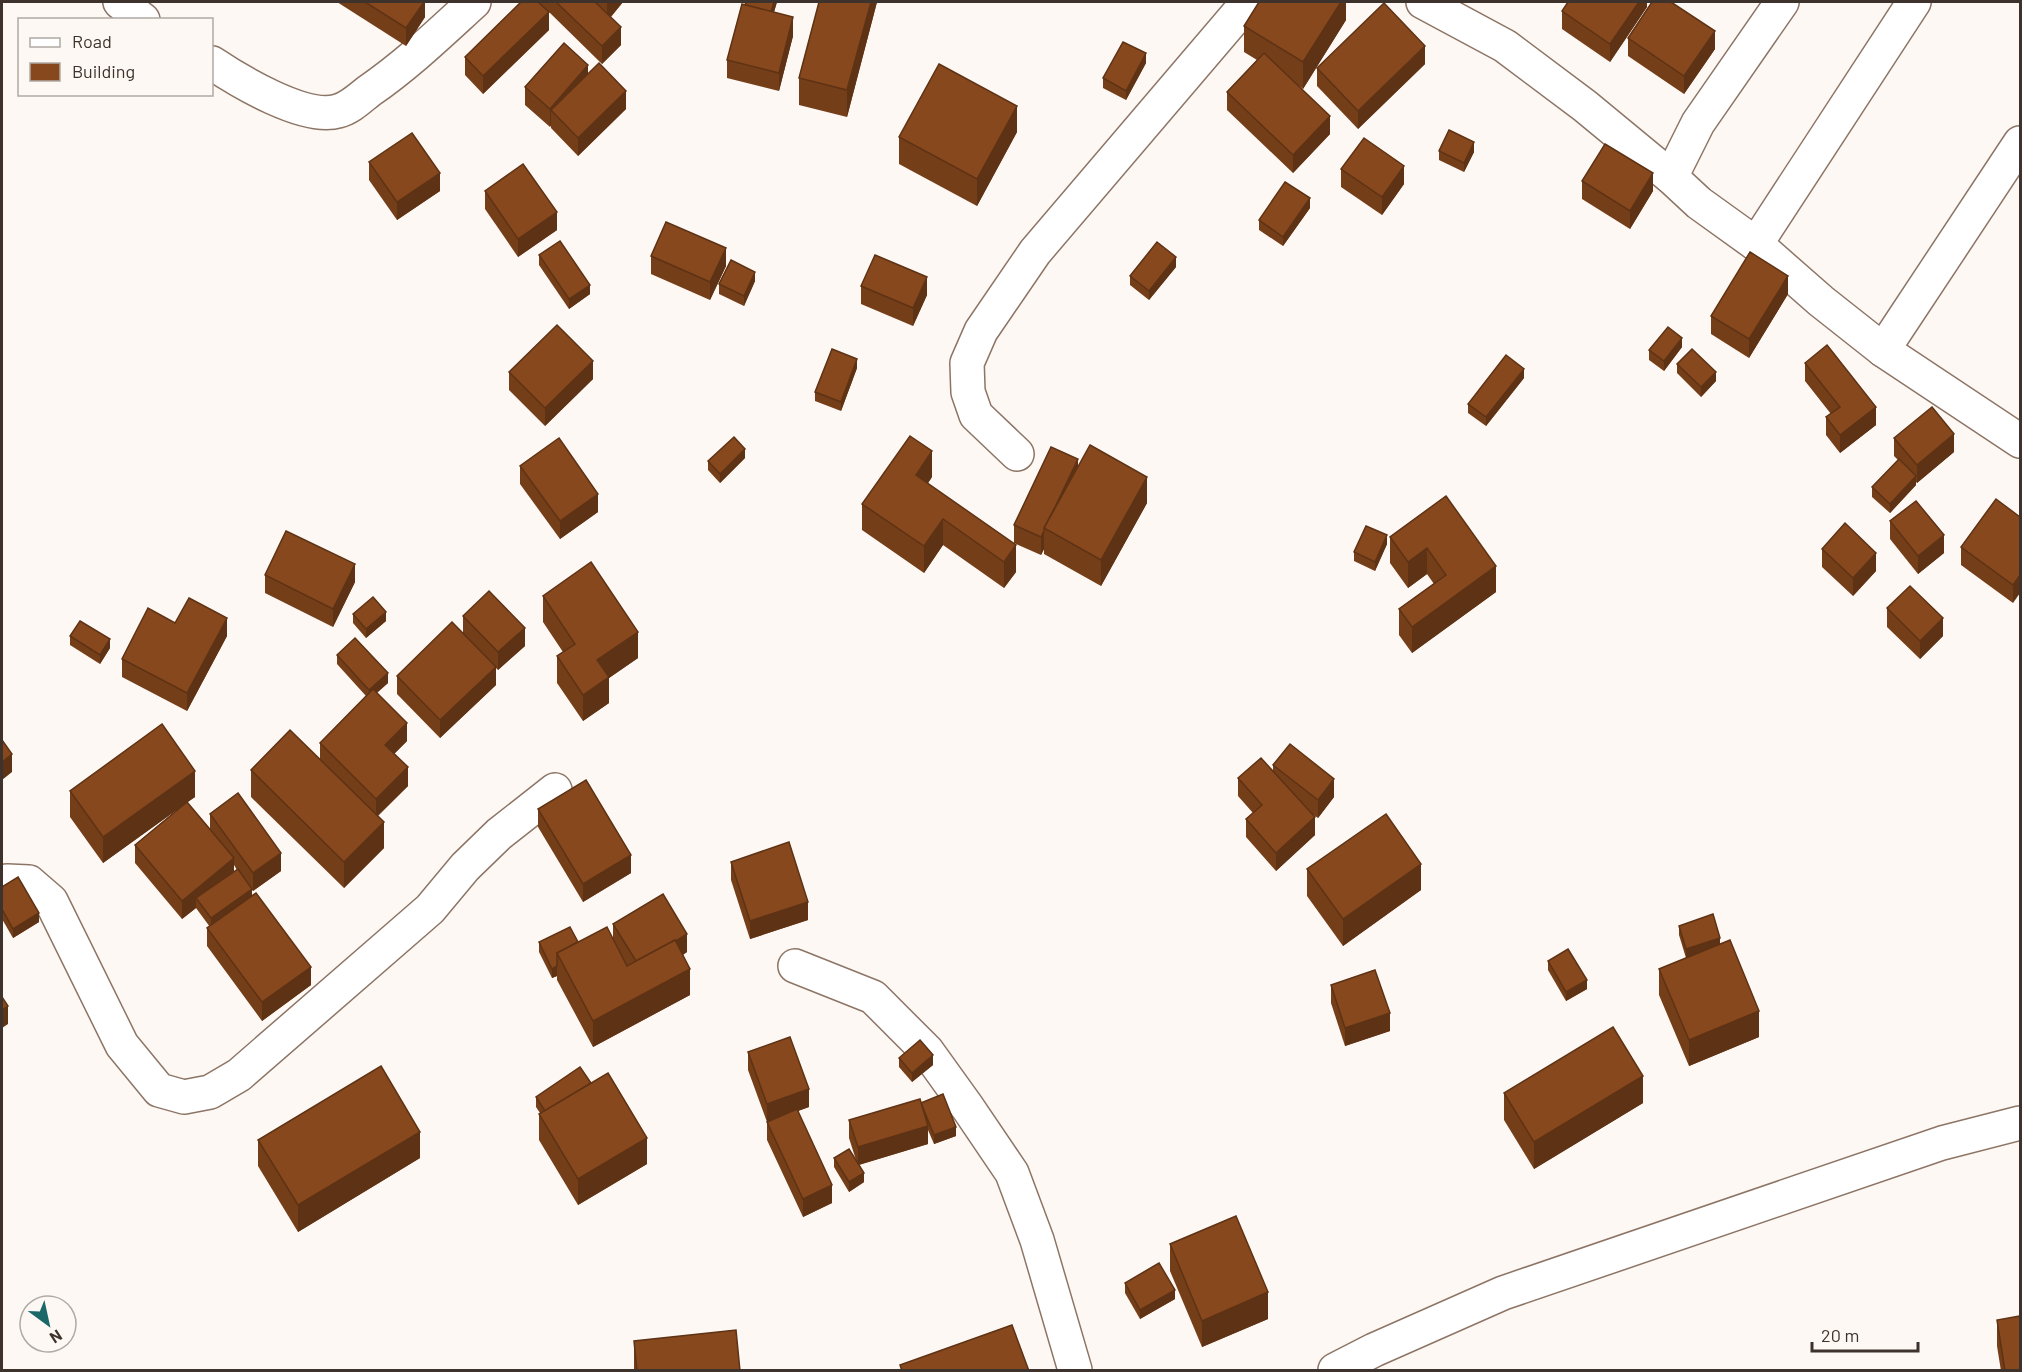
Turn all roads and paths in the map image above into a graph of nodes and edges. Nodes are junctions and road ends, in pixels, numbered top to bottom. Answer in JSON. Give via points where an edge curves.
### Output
{"nodes":[{"id":1,"x":120,"y":2,"type":"edge"},
{"id":2,"x":474,"y":2,"type":"edge"},
{"id":3,"x":1248,"y":2,"type":"edge"},
{"id":4,"x":1423,"y":2,"type":"edge"},
{"id":5,"x":1782,"y":2,"type":"edge"},
{"id":6,"x":1914,"y":2,"type":"edge"},
{"id":7,"x":140,"y":18,"type":"edge"},
{"id":8,"x":213,"y":64,"type":"edge"},
{"id":9,"x":2020,"y":143,"type":"edge"},
{"id":10,"x":1671,"y":177,"type":"junction"},
{"id":11,"x":1756,"y":244,"type":"junction"},
{"id":12,"x":1883,"y":350,"type":"junction"},
{"id":13,"x":2020,"y":441,"type":"edge"},
{"id":14,"x":1017,"y":454,"type":"dead end"},
{"id":15,"x":555,"y":790,"type":"dead end"},
{"id":16,"x":2,"y":883,"type":"edge"},
{"id":17,"x":795,"y":966,"type":"dead end"},
{"id":18,"x":2020,"y":1123,"type":"edge"},
{"id":19,"x":1381,"y":1360,"type":"edge"},
{"id":20,"x":1074,"y":1371,"type":"edge"},
{"id":21,"x":1335,"y":1371,"type":"edge"}],
"edges":[{"from":1,"to":7,"type":"street"},
{"from":2,"to":8,"type":"street","via":[[403,67],[339,111],[299,108],[264,94]]},
{"from":3,"to":14,"type":"street","via":[[1035,252],[981,332],[967,363],[968,392],[976,415]]},
{"from":4,"to":10,"type":"street","via":[[1505,46]]},
{"from":5,"to":10,"type":"street","via":[[1698,123]]},
{"from":6,"to":11,"type":"street"},
{"from":9,"to":12,"type":"street"},
{"from":10,"to":11,"type":"street","via":[[1699,203]]},
{"from":11,"to":12,"type":"street"},
{"from":12,"to":13,"type":"street"},
{"from":15,"to":16,"type":"street","via":[[490,842],[430,909],[239,1075],[210,1092],[184,1097],[159,1090],[122,1045],[51,901],[29,882]]},
{"from":17,"to":20,"type":"street","via":[[873,997],[927,1051],[968,1108],[1012,1173],[1037,1240]]},
{"from":18,"to":19,"type":"street","via":[[1931,1146],[1503,1293]]},
{"from":19,"to":21,"type":"street"}]}
